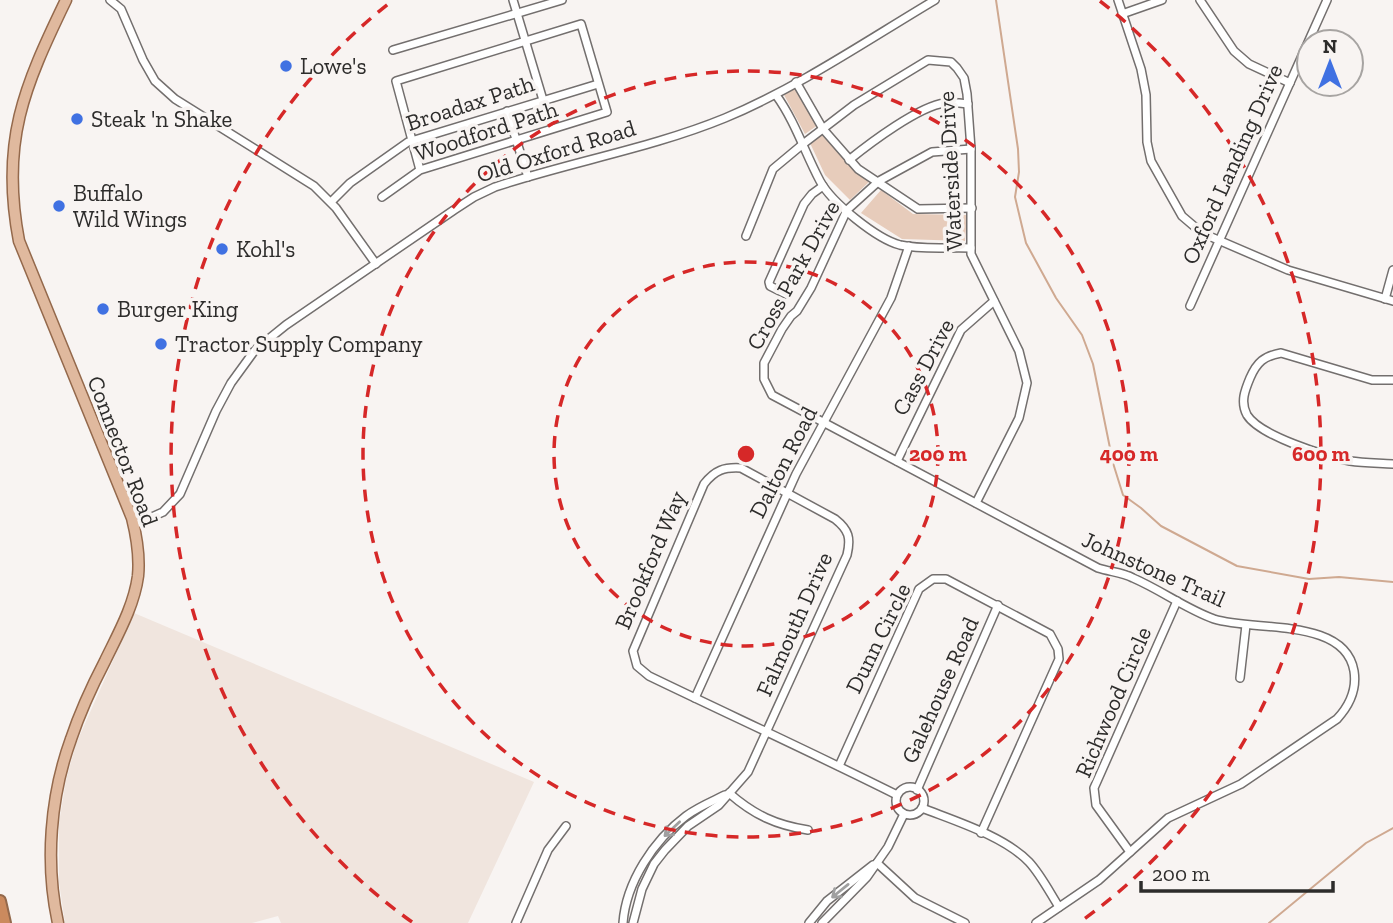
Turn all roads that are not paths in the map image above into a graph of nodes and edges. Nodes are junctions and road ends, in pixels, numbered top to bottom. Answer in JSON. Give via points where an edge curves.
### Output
{"nodes":[{"id":1,"x":66,"y":0,"type":"edge"},
{"id":2,"x":110,"y":0,"type":"edge"},
{"id":3,"x":513,"y":0,"type":"edge"},
{"id":4,"x":562,"y":0,"type":"edge"},
{"id":5,"x":935,"y":0,"type":"edge"},
{"id":6,"x":1118,"y":0,"type":"edge"},
{"id":7,"x":1162,"y":0,"type":"edge"},
{"id":8,"x":1200,"y":0,"type":"edge"},
{"id":9,"x":1326,"y":0,"type":"edge"},
{"id":10,"x":517,"y":13,"type":"junction"},
{"id":11,"x":1122,"y":14,"type":"junction"},
{"id":12,"x":526,"y":42,"type":"junction"},
{"id":13,"x":393,"y":50,"type":"dead end"},
{"id":14,"x":796,"y":82,"type":"junction"},
{"id":15,"x":1290,"y":83,"type":"junction"},
{"id":16,"x":598,"y":84,"type":"junction"},
{"id":17,"x":776,"y":94,"type":"junction"},
{"id":18,"x":543,"y":100,"type":"junction"},
{"id":19,"x":968,"y":104,"type":"junction"},
{"id":20,"x":507,"y":111,"type":"junction"},
{"id":21,"x":823,"y":129,"type":"junction"},
{"id":22,"x":412,"y":140,"type":"junction"},
{"id":23,"x":516,"y":140,"type":"junction"},
{"id":24,"x":803,"y":144,"type":"junction"},
{"id":25,"x":971,"y":149,"type":"junction"},
{"id":26,"x":849,"y":160,"type":"junction"},
{"id":27,"x":420,"y":170,"type":"junction"},
{"id":28,"x":528,"y":177,"type":"junction"},
{"id":29,"x":877,"y":182,"type":"junction"},
{"id":30,"x":823,"y":186,"type":"junction"},
{"id":31,"x":382,"y":197,"type":"dead end"},
{"id":32,"x":331,"y":202,"type":"junction"},
{"id":33,"x":972,"y":208,"type":"junction"},
{"id":34,"x":847,"y":210,"type":"junction"},
{"id":35,"x":746,"y":236,"type":"dead end"},
{"id":36,"x":1219,"y":241,"type":"junction"},
{"id":37,"x":909,"y":246,"type":"junction"},
{"id":38,"x":971,"y":248,"type":"junction"},
{"id":39,"x":376,"y":264,"type":"junction"},
{"id":40,"x":1393,"y":270,"type":"edge"},
{"id":41,"x":786,"y":295,"type":"dead end"},
{"id":42,"x":1389,"y":300,"type":"edge"},
{"id":43,"x":994,"y":301,"type":"junction"},
{"id":44,"x":1190,"y":306,"type":"dead end"},
{"id":45,"x":1393,"y":380,"type":"edge"},
{"id":46,"x":824,"y":422,"type":"junction"},
{"id":47,"x":897,"y":461,"type":"junction"},
{"id":48,"x":1393,"y":464,"type":"edge"},
{"id":49,"x":787,"y":493,"type":"junction"},
{"id":50,"x":976,"y":503,"type":"junction"},
{"id":51,"x":134,"y":525,"type":"junction"},
{"id":52,"x":1177,"y":601,"type":"junction"},
{"id":53,"x":998,"y":605,"type":"junction"},
{"id":54,"x":1246,"y":625,"type":"junction"},
{"id":55,"x":1240,"y":678,"type":"dead end"},
{"id":56,"x":695,"y":698,"type":"junction"},
{"id":57,"x":767,"y":733,"type":"junction"},
{"id":58,"x":838,"y":766,"type":"junction"},
{"id":59,"x":917,"y":790,"type":"junction"},
{"id":60,"x":729,"y":793,"type":"junction"},
{"id":61,"x":897,"y":795,"type":"junction"},
{"id":62,"x":922,"y":808,"type":"junction"},
{"id":63,"x":904,"y":814,"type":"junction"},
{"id":64,"x":566,"y":826,"type":"dead end"},
{"id":65,"x":808,"y":831,"type":"dead end"},
{"id":66,"x":981,"y":832,"type":"junction"},
{"id":67,"x":1130,"y":852,"type":"junction"},
{"id":68,"x":877,"y":863,"type":"junction"},
{"id":69,"x":0,"y":901,"type":"edge"},
{"id":70,"x":1059,"y":907,"type":"junction"},
{"id":71,"x":0,"y":912,"type":"edge"},
{"id":72,"x":815,"y":914,"type":"junction"},
{"id":73,"x":517,"y":921,"type":"edge"},
{"id":74,"x":823,"y":922,"type":"edge"},
{"id":75,"x":4,"y":923,"type":"edge"},
{"id":76,"x":58,"y":923,"type":"edge"},
{"id":77,"x":528,"y":923,"type":"edge"},
{"id":78,"x":623,"y":923,"type":"edge"},
{"id":79,"x":633,"y":923,"type":"edge"},
{"id":80,"x":809,"y":923,"type":"edge"},
{"id":81,"x":965,"y":923,"type":"edge"},
{"id":82,"x":1036,"y":923,"type":"edge"}],
"edges":[{"from":1,"to":51,"type":"main road","name":"Connector Road","via":[[15,116],[6,177],[10,209]]},
{"from":2,"to":32,"type":"street","via":[[121,9],[155,81],[175,99],[314,186]]},
{"from":3,"to":10,"type":"street"},
{"from":4,"to":10,"type":"street"},
{"from":5,"to":14,"type":"street","name":"Old Oxford Road"},
{"from":6,"to":11,"type":"street"},
{"from":7,"to":11,"type":"street"},
{"from":8,"to":15,"type":"street","via":[[1234,51]]},
{"from":9,"to":15,"type":"street","name":"Oxford Landing Drive"},
{"from":10,"to":12,"type":"street"},
{"from":10,"to":13,"type":"street"},
{"from":11,"to":36,"type":"street","via":[[1146,95],[1151,161],[1182,216]]},
{"from":12,"to":16,"type":"street","via":[[581,24]]},
{"from":12,"to":18,"type":"street"},
{"from":12,"to":22,"type":"street","via":[[396,81]]},
{"from":14,"to":17,"type":"street","name":"Old Oxford Road"},
{"from":14,"to":21,"type":"street"},
{"from":15,"to":36,"type":"street","name":"Oxford Landing Drive"},
{"from":16,"to":18,"type":"street","name":"Broadax Path"},
{"from":16,"to":23,"type":"street","name":"Woodford Path","via":[[607,112]]},
{"from":17,"to":24,"type":"street"},
{"from":17,"to":28,"type":"street","name":"Old Oxford Road","via":[[714,122]]},
{"from":18,"to":20,"type":"street","name":"Broadax Path"},
{"from":19,"to":21,"type":"street","name":"Waterside Drive","via":[[964,78],[957,68],[951,62],[928,60],[853,105]]},
{"from":19,"to":25,"type":"street","name":"Waterside Drive"},
{"from":19,"to":26,"type":"street","via":[[932,107],[876,138]]},
{"from":20,"to":22,"type":"street","name":"Broadax Path"},
{"from":20,"to":23,"type":"street"},
{"from":21,"to":24,"type":"street","name":"Waterside Drive"},
{"from":21,"to":26,"type":"street"},
{"from":22,"to":27,"type":"street"},
{"from":22,"to":32,"type":"street","name":"Broadax Path","via":[[359,176]]},
{"from":23,"to":27,"type":"street","name":"Woodford Path"},
{"from":23,"to":28,"type":"street"},
{"from":24,"to":30,"type":"street"},
{"from":24,"to":35,"type":"street","name":"Waterside Drive","via":[[773,169]]},
{"from":25,"to":29,"type":"street","name":"Cross Park Drive","via":[[932,152]]},
{"from":25,"to":33,"type":"street","name":"Waterside Drive"},
{"from":26,"to":29,"type":"street"},
{"from":27,"to":31,"type":"street","name":"Woodford Path"},
{"from":28,"to":39,"type":"street","name":"Old Oxford Road","via":[[474,197]]},
{"from":29,"to":33,"type":"street","via":[[918,209]]},
{"from":29,"to":34,"type":"street","name":"Cross Park Drive"},
{"from":30,"to":34,"type":"street"},
{"from":30,"to":41,"type":"street","via":[[804,205],[769,282]]},
{"from":32,"to":39,"type":"street"},
{"from":33,"to":38,"type":"street","name":"Waterside Drive"},
{"from":34,"to":37,"type":"street","via":[[881,237]]},
{"from":34,"to":46,"type":"street","name":"Cross Park Drive","via":[[811,288],[764,363],[764,379],[772,395]]},
{"from":36,"to":42,"type":"street","via":[[1288,270]]},
{"from":36,"to":44,"type":"street","name":"Oxford Landing Drive"},
{"from":37,"to":38,"type":"street"},
{"from":37,"to":46,"type":"street","name":"Dalton Road","via":[[891,298]]},
{"from":38,"to":43,"type":"street","name":"Waterside Drive"},
{"from":39,"to":51,"type":"street","name":"Old Oxford Road","via":[[255,350],[226,392],[175,502]]},
{"from":40,"to":42,"type":"street"},
{"from":43,"to":47,"type":"street","name":"Cass Drive","via":[[961,330]]},
{"from":43,"to":50,"type":"street","name":"Waterside Drive","via":[[1020,351],[1027,383],[1019,418]]},
{"from":45,"to":48,"type":"street","via":[[1371,380],[1281,353],[1263,358],[1256,366],[1243,400],[1258,426],[1292,444],[1346,460]]},
{"from":46,"to":47,"type":"street","name":"Johnstone Trail"},
{"from":46,"to":49,"type":"street","name":"Dalton Road"},
{"from":47,"to":50,"type":"street","name":"Johnstone Trail"},
{"from":49,"to":56,"type":"street","name":"Dalton Road"},
{"from":49,"to":56,"type":"street","name":"Brookford Way","via":[[741,468],[718,470],[704,484],[633,651],[637,666],[649,676]]},
{"from":49,"to":57,"type":"street","name":"Falmouth Drive","via":[[846,527],[850,541]]},
{"from":50,"to":52,"type":"street","name":"Johnstone Trail","via":[[1098,568],[1126,575]]},
{"from":51,"to":76,"type":"main road","name":"Connector Road","via":[[138,560],[134,594],[71,737],[58,785],[51,860]]},
{"from":52,"to":54,"type":"street","name":"Johnstone Trail","via":[[1211,618]]},
{"from":52,"to":67,"type":"street","name":"Richwood Circle","via":[[1094,788],[1096,805]]},
{"from":53,"to":58,"type":"street","name":"Dunn Circle","via":[[946,579],[933,579],[919,589]]},
{"from":53,"to":59,"type":"street","name":"Galehouse Road"},
{"from":53,"to":66,"type":"street","name":"Dunn Circle","via":[[1050,634],[1059,659]]},
{"from":54,"to":55,"type":"street"},
{"from":54,"to":67,"type":"street","name":"Johnstone Trail","via":[[1334,640],[1345,649],[1354,669],[1348,708],[1241,785],[1168,818]]},
{"from":56,"to":57,"type":"street","name":"Brookford Way"},
{"from":57,"to":58,"type":"street","name":"Brookford Way"},
{"from":57,"to":60,"type":"street","name":"Falmouth Drive","via":[[748,772]]},
{"from":58,"to":61,"type":"street","name":"Brookford Way"},
{"from":59,"to":61,"type":"street","via":[[910,788]]},
{"from":59,"to":62,"type":"street","via":[[923,798]]},
{"from":60,"to":65,"type":"street","via":[[782,826]]},
{"from":60,"to":78,"type":"street","name":"Falmouth Drive","one_way":true,"via":[[688,814],[669,830],[642,867]]},
{"from":60,"to":79,"type":"street","name":"Falmouth Drive","via":[[688,826],[654,864]]},
{"from":61,"to":63,"type":"street","via":[[898,808]]},
{"from":62,"to":63,"type":"street"},
{"from":62,"to":66,"type":"street"},
{"from":63,"to":68,"type":"street"},
{"from":64,"to":73,"type":"street","via":[[548,850]]},
{"from":66,"to":70,"type":"street","via":[[1029,862]]},
{"from":67,"to":70,"type":"street","name":"Johnstone Trail"},
{"from":68,"to":72,"type":"street","one_way":true},
{"from":68,"to":74,"type":"street"},
{"from":68,"to":81,"type":"street","via":[[915,898]]},
{"from":69,"to":75,"type":"highway"},
{"from":70,"to":82,"type":"street","name":"Johnstone Trail"},
{"from":71,"to":75,"type":"highway"},
{"from":72,"to":74,"type":"street"},
{"from":72,"to":80,"type":"street"},
{"from":73,"to":77,"type":"street"}]}
